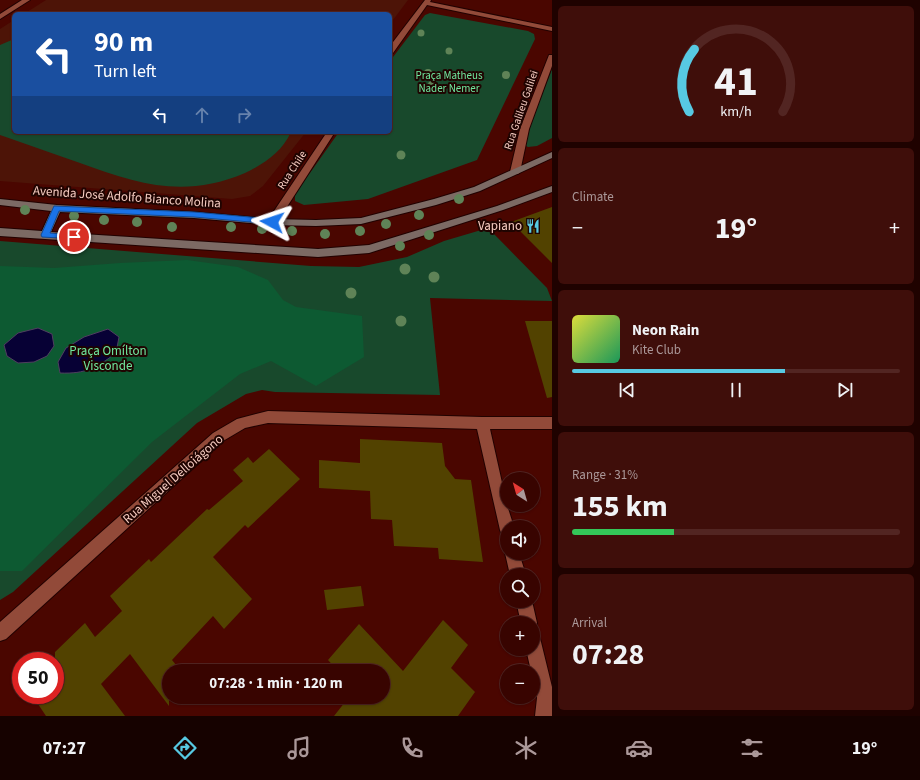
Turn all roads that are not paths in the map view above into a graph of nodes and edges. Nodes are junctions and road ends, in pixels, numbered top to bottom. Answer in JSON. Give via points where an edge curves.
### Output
{"nodes":[{"id":1,"x":27,"y":0,"type":"edge"},
{"id":2,"x":427,"y":1,"type":"edge"},
{"id":3,"x":0,"y":17,"type":"edge"},
{"id":4,"x":552,"y":29,"type":"edge"},
{"id":5,"x":392,"y":48,"type":"edge"},
{"id":6,"x":552,"y":57,"type":"edge"},
{"id":7,"x":330,"y":134,"type":"edge"},
{"id":8,"x":552,"y":155,"type":"edge"},
{"id":9,"x":515,"y":172,"type":"junction"},
{"id":10,"x":552,"y":188,"type":"edge"},
{"id":11,"x":0,"y":202,"type":"edge"},
{"id":12,"x":57,"y":208,"type":"junction"},
{"id":13,"x":272,"y":222,"type":"junction"},
{"id":14,"x":0,"y":232,"type":"edge"},
{"id":15,"x":45,"y":235,"type":"junction"},
{"id":16,"x":482,"y":423,"type":"junction"},
{"id":17,"x":552,"y":423,"type":"edge"},
{"id":18,"x":505,"y":520,"type":"edge"},
{"id":19,"x":0,"y":633,"type":"edge"},
{"id":20,"x":536,"y":656,"type":"edge"},
{"id":21,"x":544,"y":716,"type":"edge"}],
"edges":[{"from":1,"to":3,"type":"street"},
{"from":2,"to":4,"type":"street"},
{"from":2,"to":5,"type":"street"},
{"from":6,"to":9,"type":"street","name":"Rua Galileu Galilei","via":[[536,97],[517,157]]},
{"from":7,"to":13,"type":"street","name":"Rua Chile"},
{"from":8,"to":9,"type":"main road","name":"Avenida José Adolfo Bianco Molina"},
{"from":9,"to":13,"type":"main road","name":"Avenida José Adolfo Bianco Molina","via":[[477,190],[361,221]]},
{"from":10,"to":15,"type":"main road","via":[[500,208],[369,249],[318,253]]},
{"from":11,"to":12,"type":"main road","name":"Avenida José Adolfo Bianco Molina"},
{"from":12,"to":13,"type":"main road","name":"Avenida José Adolfo Bianco Molina"},
{"from":12,"to":15,"type":"main road"},
{"from":14,"to":15,"type":"main road"},
{"from":16,"to":17,"type":"street","name":"Rua Miguel Delloiágono"},
{"from":16,"to":18,"type":"street"},
{"from":16,"to":19,"type":"street","name":"Rua Miguel Delloiágono","via":[[268,417],[242,423],[218,437]]},
{"from":20,"to":21,"type":"street","via":[[546,698]]}]}
